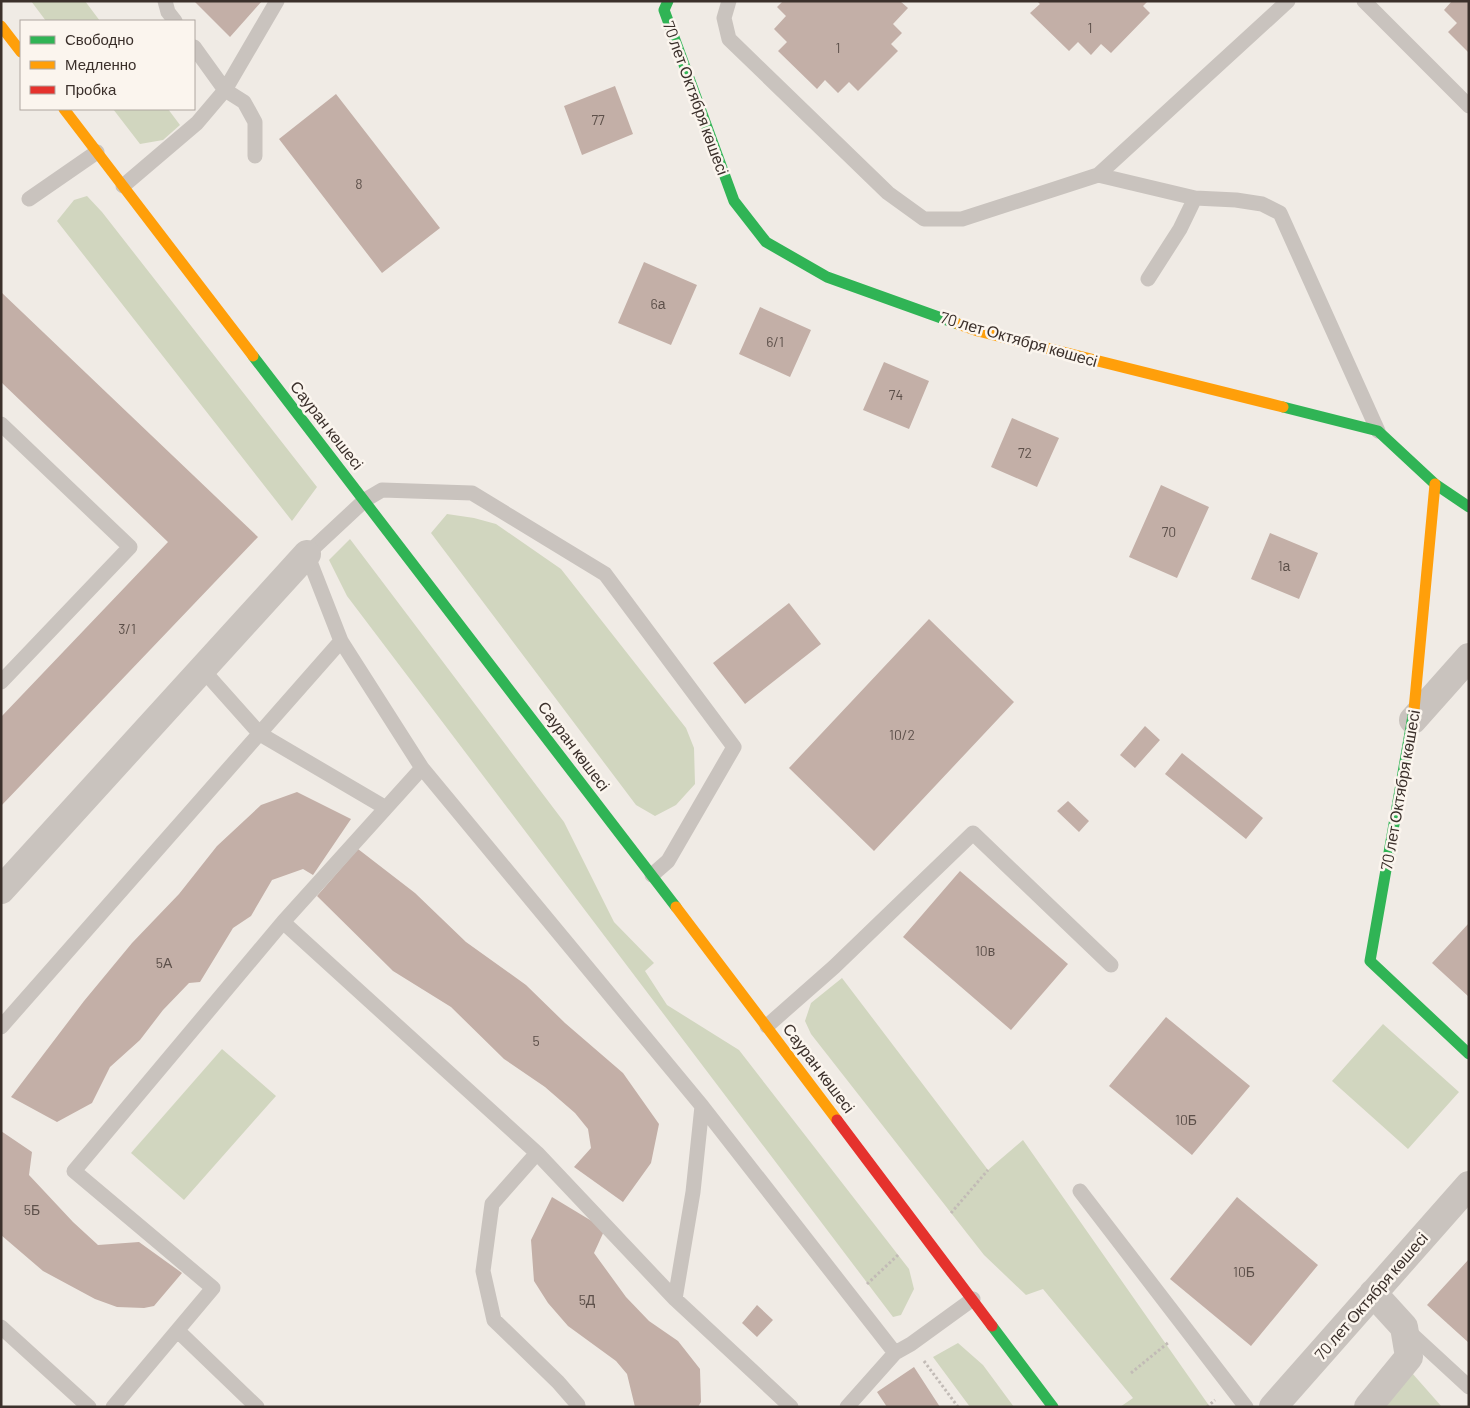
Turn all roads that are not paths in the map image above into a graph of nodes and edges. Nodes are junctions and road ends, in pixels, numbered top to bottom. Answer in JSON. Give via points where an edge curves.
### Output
{"nodes":[{"id":1,"x":166,"y":1,"type":"edge"},
{"id":2,"x":277,"y":1,"type":"edge"},
{"id":3,"x":668,"y":1,"type":"edge"},
{"id":4,"x":729,"y":1,"type":"edge"},
{"id":5,"x":1288,"y":1,"type":"edge"},
{"id":6,"x":1364,"y":1,"type":"edge"},
{"id":7,"x":174,"y":20,"type":"edge"},
{"id":8,"x":1,"y":26,"type":"edge"},
{"id":9,"x":195,"y":48,"type":"edge"},
{"id":10,"x":20,"y":51,"type":"edge"},
{"id":11,"x":225,"y":90,"type":"junction"},
{"id":12,"x":1469,"y":106,"type":"edge"},
{"id":13,"x":65,"y":110,"type":"edge"},
{"id":14,"x":97,"y":152,"type":"junction"},
{"id":15,"x":254,"y":156,"type":"dead end"},
{"id":16,"x":1098,"y":175,"type":"junction"},
{"id":17,"x":123,"y":186,"type":"junction"},
{"id":18,"x":29,"y":198,"type":"dead end"},
{"id":19,"x":1195,"y":198,"type":"junction"},
{"id":20,"x":1148,"y":279,"type":"dead end"},
{"id":21,"x":1,"y":424,"type":"edge"},
{"id":22,"x":1378,"y":431,"type":"junction"},
{"id":23,"x":1435,"y":484,"type":"junction"},
{"id":24,"x":365,"y":500,"type":"junction"},
{"id":25,"x":1469,"y":507,"type":"edge"},
{"id":26,"x":307,"y":554,"type":"junction"},
{"id":27,"x":341,"y":641,"type":"junction"},
{"id":28,"x":1469,"y":657,"type":"edge"},
{"id":29,"x":202,"y":669,"type":"junction"},
{"id":30,"x":1,"y":682,"type":"edge"},
{"id":31,"x":1413,"y":720,"type":"junction"},
{"id":32,"x":260,"y":734,"type":"junction"},
{"id":33,"x":422,"y":768,"type":"junction"},
{"id":34,"x":386,"y":808,"type":"junction"},
{"id":35,"x":652,"y":875,"type":"junction"},
{"id":36,"x":1,"y":890,"type":"edge"},
{"id":37,"x":283,"y":922,"type":"junction"},
{"id":38,"x":1111,"y":965,"type":"dead end"},
{"id":39,"x":1,"y":1026,"type":"edge"},
{"id":40,"x":767,"y":1026,"type":"junction"},
{"id":41,"x":1469,"y":1054,"type":"edge"},
{"id":42,"x":702,"y":1106,"type":"junction"},
{"id":43,"x":537,"y":1154,"type":"junction"},
{"id":44,"x":1469,"y":1185,"type":"edge"},
{"id":45,"x":1080,"y":1191,"type":"dead end"},
{"id":46,"x":1373,"y":1293,"type":"junction"},
{"id":47,"x":675,"y":1299,"type":"junction"},
{"id":48,"x":973,"y":1299,"type":"junction"},
{"id":49,"x":1,"y":1327,"type":"edge"},
{"id":50,"x":1404,"y":1327,"type":"junction"},
{"id":51,"x":178,"y":1331,"type":"junction"},
{"id":52,"x":895,"y":1354,"type":"junction"},
{"id":53,"x":1469,"y":1387,"type":"edge"},
{"id":54,"x":89,"y":1407,"type":"edge"},
{"id":55,"x":113,"y":1407,"type":"edge"},
{"id":56,"x":258,"y":1407,"type":"edge"},
{"id":57,"x":578,"y":1407,"type":"edge"},
{"id":58,"x":791,"y":1407,"type":"edge"},
{"id":59,"x":847,"y":1407,"type":"edge"},
{"id":60,"x":1053,"y":1407,"type":"edge"},
{"id":61,"x":1246,"y":1407,"type":"edge"},
{"id":62,"x":1273,"y":1407,"type":"edge"},
{"id":63,"x":1368,"y":1407,"type":"edge"}],
"edges":[{"from":1,"to":7,"type":"lane","via":[[168,12]]},
{"from":2,"to":11,"type":"lane"},
{"from":3,"to":22,"type":"street","name":"70 лет Октября көшесі","via":[[664,10],[734,201],[766,242],[827,277],[978,331]]},
{"from":4,"to":16,"type":"lane","via":[[724,18],[729,39],[888,193],[924,219],[962,219]]},
{"from":5,"to":16,"type":"lane"},
{"from":6,"to":12,"type":"lane"},
{"from":8,"to":10,"type":"street"},
{"from":9,"to":11,"type":"lane"},
{"from":11,"to":15,"type":"lane","via":[[244,102],[255,122]]},
{"from":11,"to":17,"type":"lane","via":[[197,123]]},
{"from":13,"to":14,"type":"street","name":"Сауран көшесі"},
{"from":14,"to":17,"type":"street","name":"Сауран көшесі"},
{"from":14,"to":18,"type":"lane"},
{"from":16,"to":19,"type":"lane"},
{"from":17,"to":24,"type":"street","name":"Сауран көшесі"},
{"from":19,"to":20,"type":"lane","via":[[1180,229]]},
{"from":19,"to":22,"type":"lane","via":[[1262,204],[1280,213]]},
{"from":21,"to":30,"type":"lane","via":[[130,547]]},
{"from":22,"to":23,"type":"street","name":"70 лет Октября көшесі"},
{"from":23,"to":25,"type":"street","name":"70 лет Октября көшесі"},
{"from":23,"to":31,"type":"street","name":"70 лет Октября көшесі"},
{"from":24,"to":26,"type":"lane"},
{"from":24,"to":35,"type":"street","name":"Сауран көшесі"},
{"from":24,"to":35,"type":"lane","via":[[382,490],[472,493],[605,574],[734,747],[668,861]]},
{"from":26,"to":27,"type":"lane"},
{"from":26,"to":29,"type":"street"},
{"from":27,"to":32,"type":"lane"},
{"from":27,"to":33,"type":"lane"},
{"from":28,"to":31,"type":"street"},
{"from":29,"to":32,"type":"lane"},
{"from":29,"to":36,"type":"street"},
{"from":31,"to":41,"type":"street","name":"70 лет Октября көшесі","via":[[1370,961]]},
{"from":32,"to":34,"type":"lane"},
{"from":32,"to":39,"type":"lane"},
{"from":33,"to":34,"type":"lane"},
{"from":33,"to":42,"type":"lane"},
{"from":34,"to":37,"type":"lane"},
{"from":35,"to":40,"type":"street","name":"Сауран көшесі"},
{"from":37,"to":43,"type":"lane"},
{"from":37,"to":51,"type":"lane","via":[[74,1171],[213,1288]]},
{"from":38,"to":40,"type":"lane","via":[[973,833],[834,968]]},
{"from":40,"to":48,"type":"street","name":"Сауран көшесі"},
{"from":42,"to":47,"type":"lane","via":[[693,1192]]},
{"from":42,"to":52,"type":"lane"},
{"from":43,"to":47,"type":"lane"},
{"from":43,"to":57,"type":"lane","via":[[492,1204],[483,1271],[494,1320],[558,1382]]},
{"from":44,"to":46,"type":"street","name":"70 лет Октября көшесі"},
{"from":45,"to":61,"type":"lane"},
{"from":46,"to":50,"type":"street"},
{"from":46,"to":62,"type":"street","name":"70 лет Октября көшесі"},
{"from":47,"to":58,"type":"lane"},
{"from":48,"to":52,"type":"lane"},
{"from":48,"to":60,"type":"street","name":"Сауран көшесі"},
{"from":49,"to":54,"type":"lane"},
{"from":50,"to":53,"type":"lane"},
{"from":50,"to":63,"type":"street","via":[[1409,1357]]},
{"from":51,"to":55,"type":"lane"},
{"from":51,"to":56,"type":"lane"},
{"from":52,"to":59,"type":"lane"}]}
